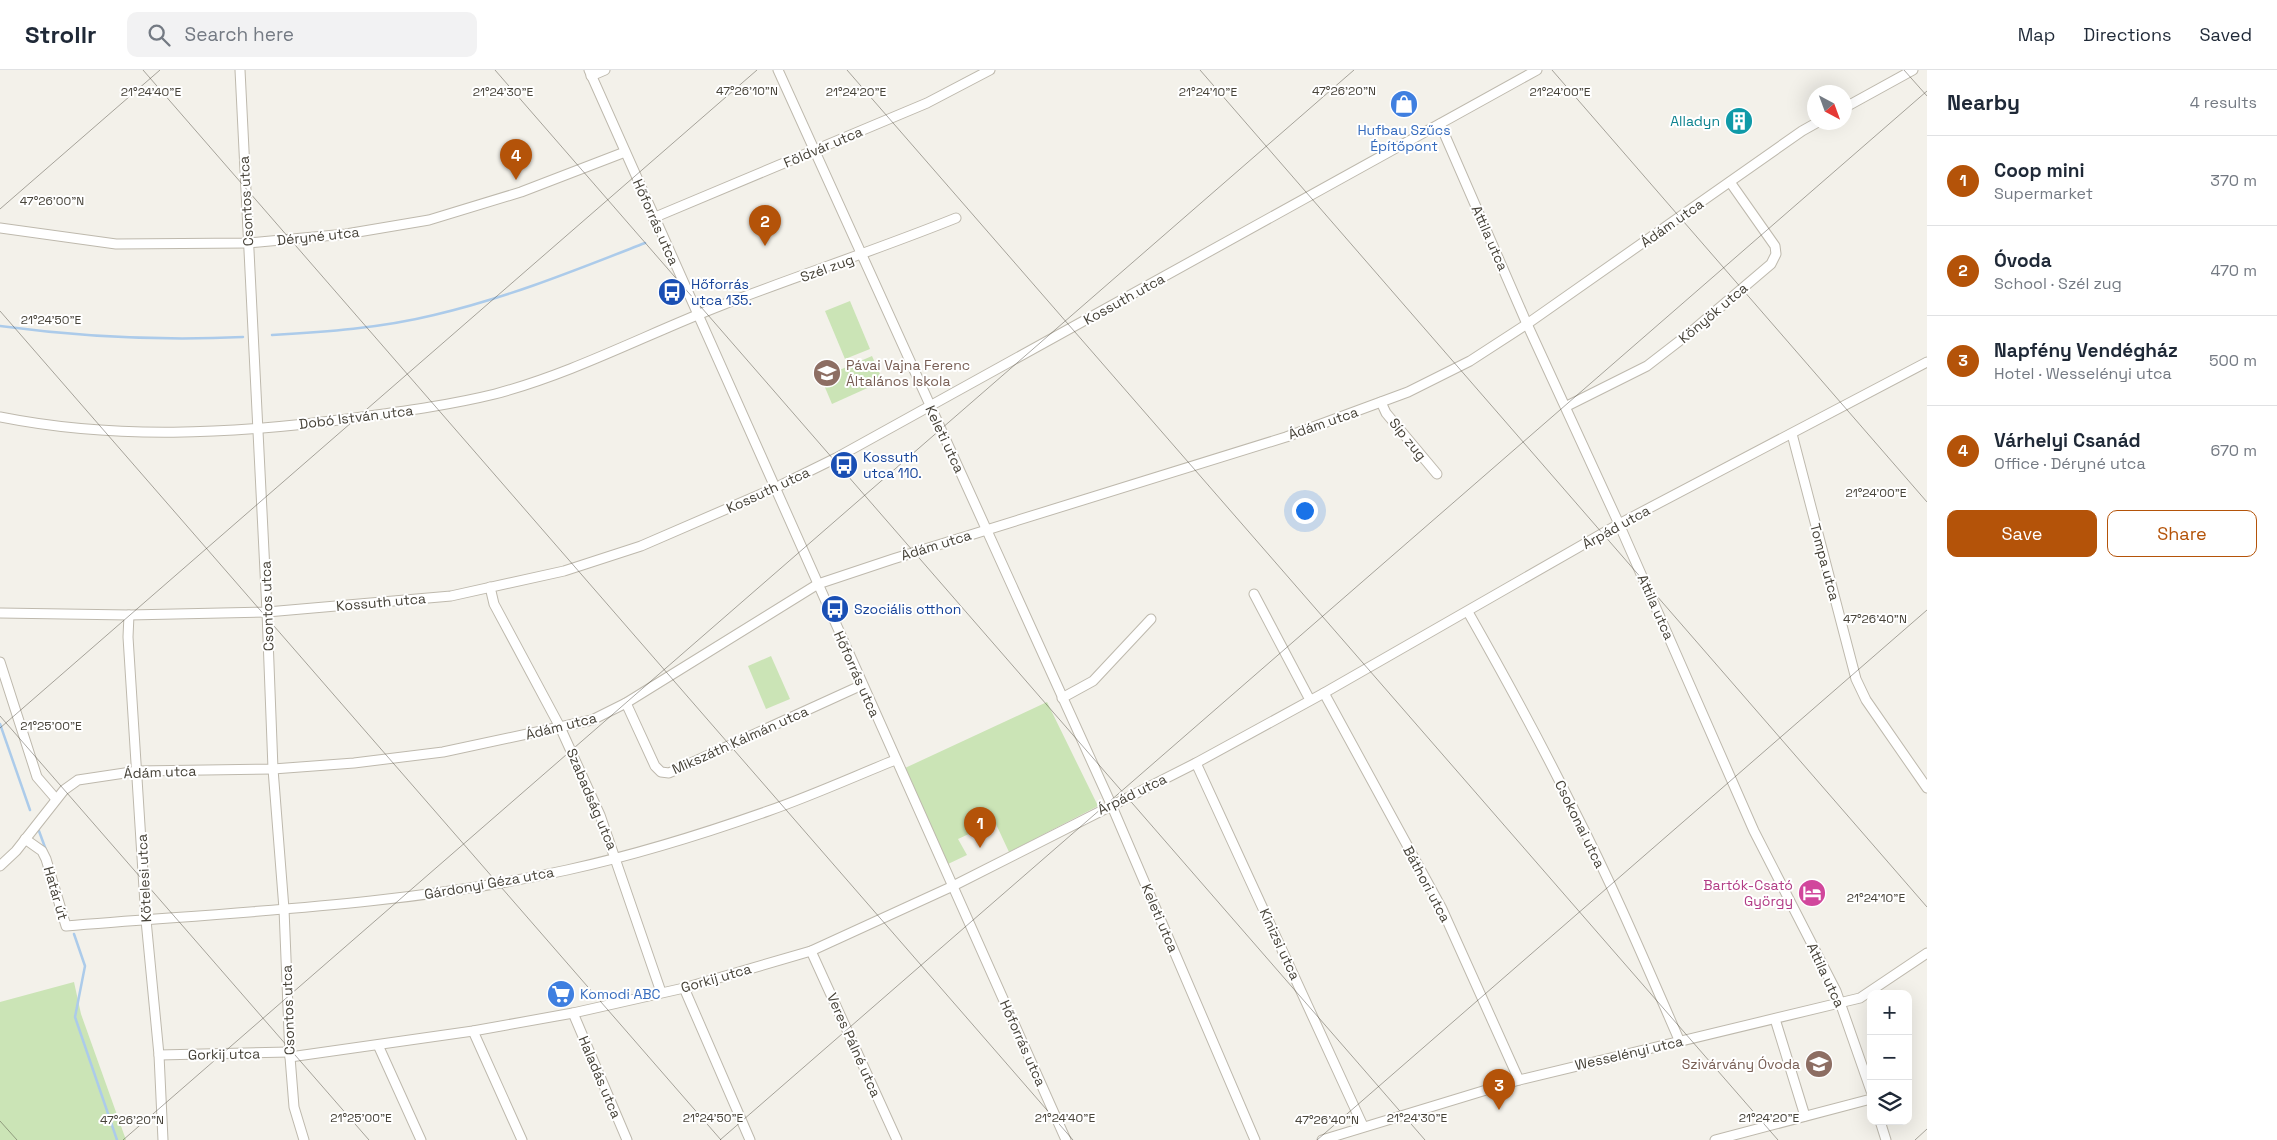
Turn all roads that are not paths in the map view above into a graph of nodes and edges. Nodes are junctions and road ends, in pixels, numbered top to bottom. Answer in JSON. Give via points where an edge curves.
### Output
{"nodes":[{"id":1,"x":240,"y":70,"type":"edge"},
{"id":2,"x":605,"y":70,"type":"edge"},
{"id":3,"x":778,"y":70,"type":"edge"},
{"id":4,"x":990,"y":70,"type":"edge"},
{"id":5,"x":1537,"y":70,"type":"edge"},
{"id":6,"x":1913,"y":70,"type":"edge"},
{"id":7,"x":590,"y":73,"type":"edge"},
{"id":8,"x":1852,"y":104,"type":"edge"},
{"id":9,"x":1440,"y":124,"type":"junction"},
{"id":10,"x":1807,"y":130,"type":"edge"},
{"id":11,"x":814,"y":151,"type":"junction"},
{"id":12,"x":625,"y":152,"type":"junction"},
{"id":13,"x":1730,"y":182,"type":"junction"},
{"id":14,"x":653,"y":218,"type":"junction"},
{"id":15,"x":956,"y":218,"type":"dead end"},
{"id":16,"x":0,"y":228,"type":"edge"},
{"id":17,"x":248,"y":243,"type":"junction"},
{"id":18,"x":862,"y":256,"type":"junction"},
{"id":19,"x":698,"y":316,"type":"junction"},
{"id":20,"x":1528,"y":324,"type":"junction"},
{"id":21,"x":1927,"y":362,"type":"edge"},
{"id":22,"x":1381,"y":402,"type":"junction"},
{"id":23,"x":929,"y":405,"type":"junction"},
{"id":24,"x":1567,"y":406,"type":"junction"},
{"id":25,"x":0,"y":417,"type":"edge"},
{"id":26,"x":259,"y":429,"type":"junction"},
{"id":27,"x":1792,"y":434,"type":"junction"},
{"id":28,"x":1437,"y":474,"type":"dead end"},
{"id":29,"x":775,"y":488,"type":"junction"},
{"id":30,"x":1619,"y":524,"type":"junction"},
{"id":31,"x":986,"y":529,"type":"junction"},
{"id":32,"x":818,"y":584,"type":"junction"},
{"id":33,"x":490,"y":588,"type":"junction"},
{"id":34,"x":1254,"y":594,"type":"dead end"},
{"id":35,"x":267,"y":612,"type":"junction"},
{"id":36,"x":1468,"y":612,"type":"junction"},
{"id":37,"x":0,"y":613,"type":"edge"},
{"id":38,"x":128,"y":616,"type":"junction"},
{"id":39,"x":1151,"y":619,"type":"dead end"},
{"id":40,"x":0,"y":662,"type":"edge"},
{"id":41,"x":862,"y":685,"type":"junction"},
{"id":42,"x":1324,"y":694,"type":"junction"},
{"id":43,"x":1062,"y":698,"type":"junction"},
{"id":44,"x":1310,"y":700,"type":"junction"},
{"id":45,"x":626,"y":703,"type":"junction"},
{"id":46,"x":560,"y":727,"type":"junction"},
{"id":47,"x":895,"y":760,"type":"junction"},
{"id":48,"x":1196,"y":763,"type":"junction"},
{"id":49,"x":273,"y":769,"type":"junction"},
{"id":50,"x":138,"y":771,"type":"junction"},
{"id":51,"x":1927,"y":788,"type":"edge"},
{"id":52,"x":56,"y":799,"type":"junction"},
{"id":53,"x":1111,"y":804,"type":"junction"},
{"id":54,"x":25,"y":839,"type":"junction"},
{"id":55,"x":616,"y":857,"type":"junction"},
{"id":56,"x":0,"y":866,"type":"edge"},
{"id":57,"x":953,"y":886,"type":"junction"},
{"id":58,"x":284,"y":909,"type":"junction"},
{"id":59,"x":146,"y":920,"type":"junction"},
{"id":60,"x":66,"y":926,"type":"joint"},
{"id":61,"x":811,"y":951,"type":"junction"},
{"id":62,"x":1926,"y":957,"type":"edge"},
{"id":63,"x":684,"y":988,"type":"junction"},
{"id":64,"x":661,"y":992,"type":"junction"},
{"id":65,"x":1841,"y":1004,"type":"junction"},
{"id":66,"x":573,"y":1013,"type":"junction"},
{"id":67,"x":1775,"y":1019,"type":"junction"},
{"id":68,"x":473,"y":1031,"type":"junction"},
{"id":69,"x":1680,"y":1042,"type":"junction"},
{"id":70,"x":378,"y":1045,"type":"junction"},
{"id":71,"x":290,"y":1054,"type":"junction"},
{"id":72,"x":159,"y":1055,"type":"junction"},
{"id":73,"x":1519,"y":1080,"type":"junction"},
{"id":74,"x":1868,"y":1080,"type":"edge"},
{"id":75,"x":1867,"y":1100,"type":"edge"},
{"id":76,"x":1805,"y":1116,"type":"junction"},
{"id":77,"x":1881,"y":1125,"type":"edge"},
{"id":78,"x":1363,"y":1126,"type":"junction"},
{"id":79,"x":163,"y":1140,"type":"edge"},
{"id":80,"x":304,"y":1140,"type":"edge"},
{"id":81,"x":421,"y":1140,"type":"edge"},
{"id":82,"x":522,"y":1140,"type":"edge"},
{"id":83,"x":627,"y":1140,"type":"edge"},
{"id":84,"x":750,"y":1140,"type":"edge"},
{"id":85,"x":897,"y":1140,"type":"edge"},
{"id":86,"x":1064,"y":1140,"type":"edge"},
{"id":87,"x":1255,"y":1140,"type":"edge"},
{"id":88,"x":1322,"y":1140,"type":"edge"},
{"id":89,"x":1715,"y":1140,"type":"edge"},
{"id":90,"x":1886,"y":1140,"type":"edge"}],
"edges":[{"from":1,"to":17,"type":"street","name":"Csontos utca"},
{"from":2,"to":7,"type":"street"},
{"from":3,"to":11,"type":"street","name":"Keleti utca"},
{"from":4,"to":11,"type":"street","name":"Földvár utca","via":[[927,103]]},
{"from":5,"to":9,"type":"street","name":"Kossuth utca"},
{"from":6,"to":8,"type":"street"},
{"from":7,"to":12,"type":"street","name":"Hőforrás utca"},
{"from":9,"to":20,"type":"street","name":"Attila utca"},
{"from":9,"to":23,"type":"street","name":"Kossuth utca"},
{"from":10,"to":13,"type":"street","name":"Ádám utca"},
{"from":11,"to":14,"type":"street","name":"Földvár utca"},
{"from":11,"to":18,"type":"street","name":"Keleti utca"},
{"from":12,"to":14,"type":"street","name":"Hőforrás utca"},
{"from":12,"to":17,"type":"street","name":"Déryné utca","via":[[521,192],[429,220],[346,234]]},
{"from":13,"to":20,"type":"street","name":"Ádám utca"},
{"from":13,"to":24,"type":"street","name":"Könyök utca","via":[[1775,246],[1776,254],[1771,264],[1647,366]]},
{"from":14,"to":19,"type":"street","name":"Hőforrás utca"},
{"from":15,"to":18,"type":"street","name":"Szél zug"},
{"from":16,"to":17,"type":"street","name":"Déryné utca","via":[[116,244]]},
{"from":17,"to":26,"type":"street","name":"Csontos utca"},
{"from":18,"to":19,"type":"street","name":"Szél zug"},
{"from":18,"to":23,"type":"street","name":"Keleti utca"},
{"from":19,"to":26,"type":"street","name":"Dobó István utca","via":[[528,384],[496,393],[429,408]]},
{"from":19,"to":29,"type":"street","name":"Hőforrás utca"},
{"from":20,"to":22,"type":"street","name":"Ádám utca","via":[[1470,361]]},
{"from":20,"to":24,"type":"street","name":"Attila utca"},
{"from":21,"to":27,"type":"street","name":"Árpád utca"},
{"from":22,"to":28,"type":"street","name":"Síp zug","via":[[1386,413]]},
{"from":22,"to":31,"type":"street","name":"Ádám utca","via":[[1276,440]]},
{"from":23,"to":29,"type":"street","name":"Kossuth utca","via":[[836,458]]},
{"from":23,"to":31,"type":"street","name":"Keleti utca"},
{"from":24,"to":30,"type":"street","name":"Attila utca"},
{"from":25,"to":26,"type":"street","name":"Dobó István utca","via":[[46,426],[120,431]]},
{"from":26,"to":35,"type":"street","name":"Csontos utca"},
{"from":27,"to":30,"type":"street","name":"Árpád utca"},
{"from":27,"to":51,"type":"street","name":"Tompa utca","via":[[1856,679],[1866,700]]},
{"from":29,"to":32,"type":"street","name":"Hőforrás utca"},
{"from":29,"to":33,"type":"street","name":"Kossuth utca","via":[[641,546],[564,571]]},
{"from":30,"to":36,"type":"street","name":"Árpád utca"},
{"from":30,"to":65,"type":"street","name":"Attila utca","via":[[1754,831]]},
{"from":31,"to":32,"type":"street","name":"Ádám utca"},
{"from":31,"to":43,"type":"street","name":"Keleti utca"},
{"from":32,"to":41,"type":"street","name":"Hőforrás utca"},
{"from":32,"to":45,"type":"street","name":"Ádám utca"},
{"from":33,"to":35,"type":"street","name":"Kossuth utca","via":[[451,596]]},
{"from":33,"to":46,"type":"street","name":"Szabadság utca","via":[[494,604]]},
{"from":34,"to":44,"type":"street"},
{"from":35,"to":38,"type":"street","name":"Kossuth utca"},
{"from":35,"to":49,"type":"street","name":"Csontos utca"},
{"from":36,"to":42,"type":"street","name":"Árpád utca"},
{"from":36,"to":69,"type":"street","name":"Csokonai utca","via":[[1575,811],[1628,921]]},
{"from":37,"to":38,"type":"street","name":"Kossuth utca"},
{"from":38,"to":50,"type":"street","name":"Kötelesi utca"},
{"from":39,"to":43,"type":"street","via":[[1093,681]]},
{"from":40,"to":52,"type":"street","via":[[37,777]]},
{"from":41,"to":45,"type":"street","name":"Mikszáth Kálmán utca","via":[[670,773],[655,766]]},
{"from":41,"to":47,"type":"street","name":"Hőforrás utca"},
{"from":42,"to":44,"type":"street","name":"Árpád utca"},
{"from":42,"to":73,"type":"street","name":"Báthori utca","via":[[1442,910]]},
{"from":43,"to":53,"type":"street","name":"Keleti utca"},
{"from":44,"to":48,"type":"street","name":"Árpád utca"},
{"from":45,"to":46,"type":"street","name":"Ádám utca","via":[[600,717]]},
{"from":46,"to":49,"type":"street","name":"Ádám utca","via":[[443,752],[354,764]]},
{"from":46,"to":55,"type":"street","name":"Szabadság utca"},
{"from":47,"to":55,"type":"street","name":"Gárdonyi Géza utca","via":[[769,811]]},
{"from":47,"to":57,"type":"street","name":"Hőforrás utca"},
{"from":48,"to":53,"type":"street","name":"Árpád utca"},
{"from":48,"to":78,"type":"street","name":"Kinizsi utca"},
{"from":49,"to":50,"type":"street","name":"Ádám utca"},
{"from":49,"to":58,"type":"street","name":"Csontos utca"},
{"from":50,"to":52,"type":"street","name":"Ádám utca","via":[[78,780]]},
{"from":50,"to":59,"type":"street","name":"Kötelesi utca"},
{"from":52,"to":54,"type":"street","name":"Ádám utca"},
{"from":53,"to":57,"type":"street","name":"Árpád utca"},
{"from":53,"to":87,"type":"street","name":"Keleti utca"},
{"from":54,"to":56,"type":"street","name":"Ádám utca"},
{"from":54,"to":60,"type":"street","name":"Határ út","via":[[42,850],[46,858]]},
{"from":55,"to":58,"type":"street","name":"Gárdonyi Géza utca","via":[[560,871],[432,894]]},
{"from":55,"to":64,"type":"street","name":"Szabadság utca"},
{"from":57,"to":61,"type":"street","name":"Gorkij utca"},
{"from":57,"to":86,"type":"street","name":"Hőforrás utca"},
{"from":58,"to":59,"type":"street","name":"Gárdonyi Géza utca"},
{"from":58,"to":71,"type":"street","name":"Csontos utca"},
{"from":59,"to":60,"type":"street","name":"Gárdonyi Géza utca"},
{"from":59,"to":72,"type":"street","name":"Kötelesi utca"},
{"from":61,"to":63,"type":"street","name":"Gorkij utca"},
{"from":61,"to":85,"type":"street","name":"Veres Pálné utca"},
{"from":62,"to":65,"type":"street","name":"Wesselényi utca","via":[[1860,998]]},
{"from":63,"to":64,"type":"street","name":"Gorkij utca"},
{"from":63,"to":84,"type":"street"},
{"from":64,"to":66,"type":"street","name":"Gorkij utca"},
{"from":65,"to":67,"type":"street","name":"Wesselényi utca"},
{"from":65,"to":74,"type":"street","name":"Attila utca"},
{"from":66,"to":68,"type":"street","name":"Gorkij utca"},
{"from":66,"to":83,"type":"street","name":"Haladás utca"},
{"from":67,"to":69,"type":"street","name":"Wesselényi utca"},
{"from":67,"to":76,"type":"street"},
{"from":68,"to":70,"type":"street","name":"Gorkij utca"},
{"from":68,"to":82,"type":"street"},
{"from":69,"to":73,"type":"street","name":"Wesselényi utca"},
{"from":70,"to":71,"type":"street","name":"Gorkij utca"},
{"from":70,"to":81,"type":"street"},
{"from":71,"to":72,"type":"street","name":"Gorkij utca"},
{"from":71,"to":80,"type":"street","name":"Csontos utca","via":[[294,1107]]},
{"from":72,"to":79,"type":"street","name":"Kötelesi utca"},
{"from":73,"to":78,"type":"street","name":"Wesselényi utca"},
{"from":75,"to":76,"type":"street"},
{"from":76,"to":89,"type":"street"},
{"from":77,"to":90,"type":"street"},
{"from":78,"to":88,"type":"street","name":"Wesselényi utca"}]}
